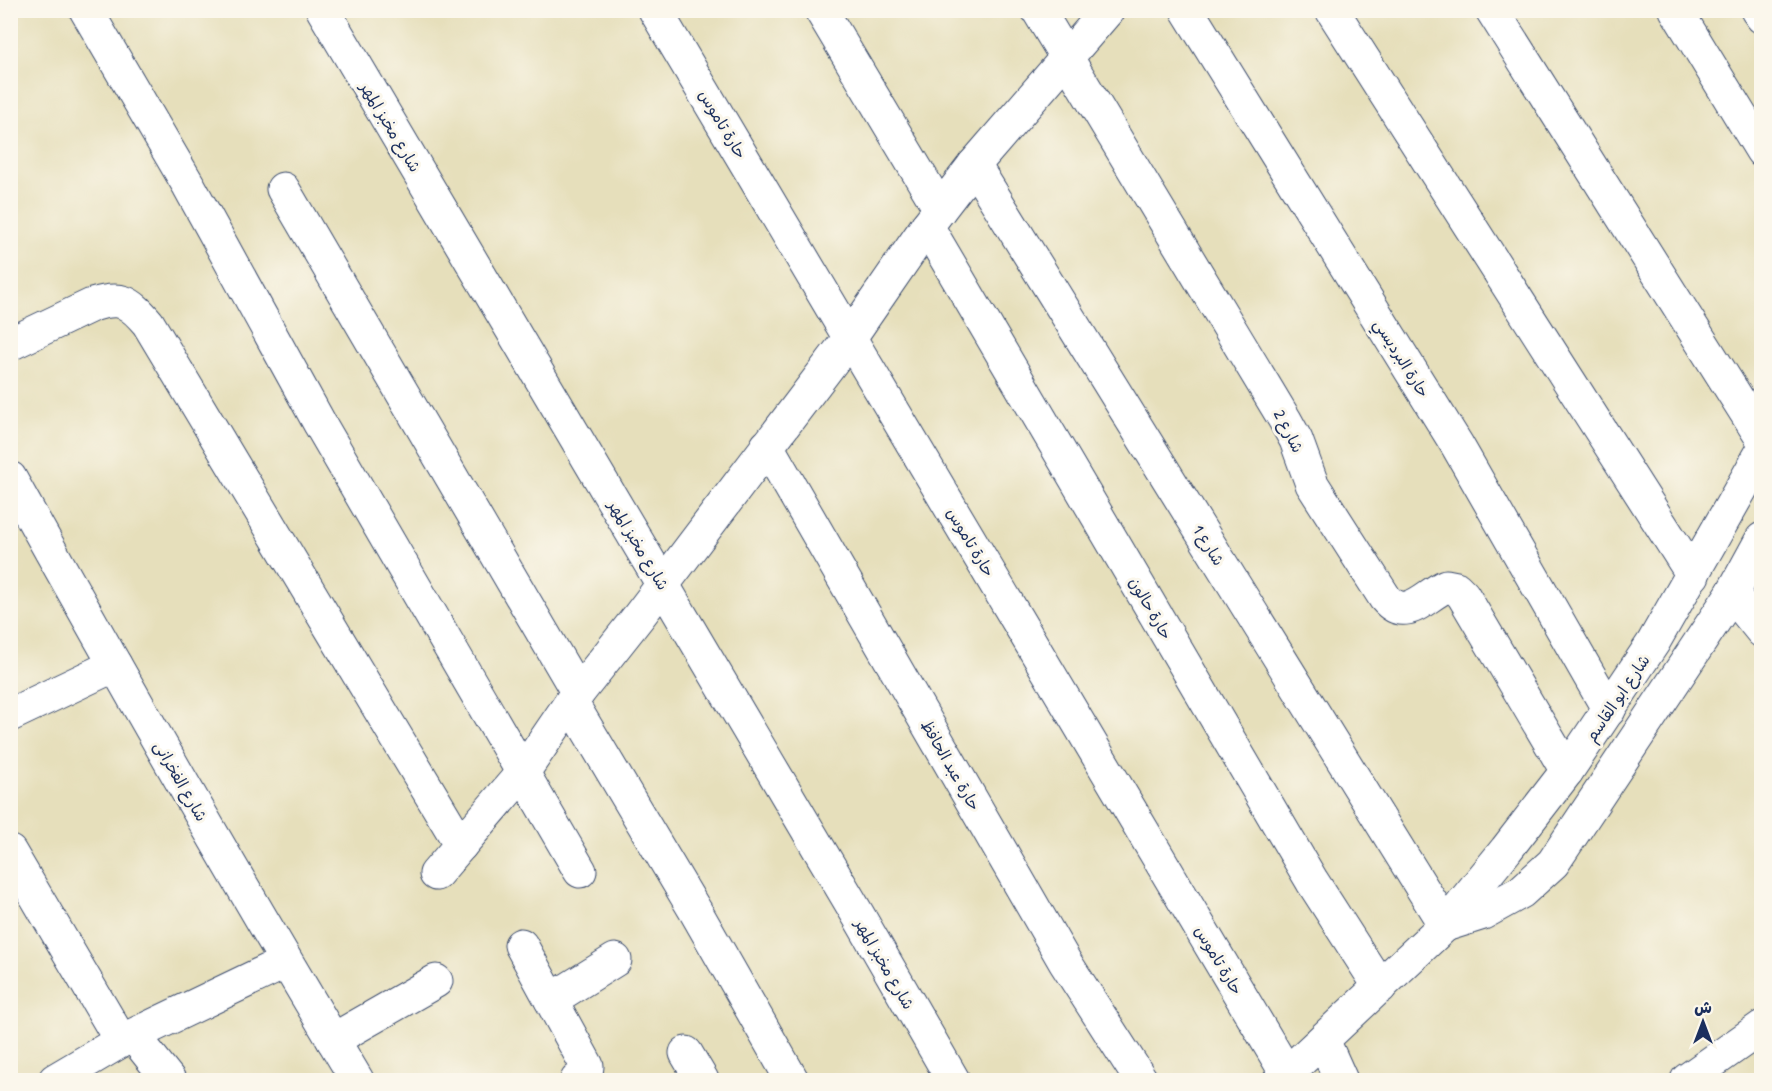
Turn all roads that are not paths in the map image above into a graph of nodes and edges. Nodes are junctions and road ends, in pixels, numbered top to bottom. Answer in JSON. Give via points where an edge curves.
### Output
{"nodes":[{"id":1,"x":86,"y":10,"type":"edge"},
{"id":2,"x":322,"y":10,"type":"edge"},
{"id":3,"x":655,"y":10,"type":"edge"},
{"id":4,"x":821,"y":10,"type":"edge"},
{"id":5,"x":1038,"y":10,"type":"edge"},
{"id":6,"x":1108,"y":10,"type":"edge"},
{"id":7,"x":1187,"y":10,"type":"edge"},
{"id":8,"x":1332,"y":10,"type":"edge"},
{"id":9,"x":1492,"y":10,"type":"edge"},
{"id":10,"x":1676,"y":10,"type":"edge"},
{"id":11,"x":1757,"y":10,"type":"edge"},
{"id":12,"x":1761,"y":17,"type":"edge"},
{"id":13,"x":1067,"y":57,"type":"junction"},
{"id":14,"x":1761,"y":151,"type":"edge"},
{"id":15,"x":974,"y":165,"type":"junction"},
{"id":16,"x":283,"y":189,"type":"dead end"},
{"id":17,"x":934,"y":218,"type":"junction"},
{"id":18,"x":849,"y":339,"type":"junction"},
{"id":19,"x":10,"y":344,"type":"edge"},
{"id":20,"x":1761,"y":438,"type":"edge"},
{"id":21,"x":767,"y":446,"type":"junction"},
{"id":22,"x":1761,"y":452,"type":"edge"},
{"id":23,"x":10,"y":478,"type":"edge"},
{"id":24,"x":1761,"y":539,"type":"edge"},
{"id":25,"x":1693,"y":575,"type":"junction"},
{"id":26,"x":662,"y":584,"type":"junction"},
{"id":27,"x":1732,"y":594,"type":"junction"},
{"id":28,"x":1761,"y":631,"type":"edge"},
{"id":29,"x":115,"y":665,"type":"junction"},
{"id":30,"x":574,"y":697,"type":"junction"},
{"id":31,"x":1609,"y":710,"type":"junction"},
{"id":32,"x":10,"y":715,"type":"edge"},
{"id":33,"x":524,"y":771,"type":"junction"},
{"id":34,"x":1567,"y":771,"type":"junction"},
{"id":35,"x":461,"y":845,"type":"junction"},
{"id":36,"x":10,"y":852,"type":"edge"},
{"id":37,"x":580,"y":871,"type":"dead end"},
{"id":38,"x":436,"y":874,"type":"dead end"},
{"id":39,"x":1445,"y":925,"type":"junction"},
{"id":40,"x":521,"y":945,"type":"dead end"},
{"id":41,"x":615,"y":960,"type":"dead end"},
{"id":42,"x":286,"y":962,"type":"junction"},
{"id":43,"x":436,"y":981,"type":"dead end"},
{"id":44,"x":1380,"y":987,"type":"junction"},
{"id":45,"x":551,"y":1000,"type":"junction"},
{"id":46,"x":1761,"y":1027,"type":"edge"},
{"id":47,"x":127,"y":1039,"type":"junction"},
{"id":48,"x":333,"y":1040,"type":"junction"},
{"id":49,"x":1323,"y":1041,"type":"junction"},
{"id":50,"x":686,"y":1053,"type":"dead end"},
{"id":51,"x":1283,"y":1077,"type":"edge"},
{"id":52,"x":55,"y":1080,"type":"edge"},
{"id":53,"x":169,"y":1080,"type":"edge"},
{"id":54,"x":357,"y":1080,"type":"edge"},
{"id":55,"x":577,"y":1080,"type":"edge"},
{"id":56,"x":702,"y":1080,"type":"edge"},
{"id":57,"x":792,"y":1080,"type":"edge"},
{"id":58,"x":953,"y":1080,"type":"edge"},
{"id":59,"x":1141,"y":1080,"type":"edge"},
{"id":60,"x":1341,"y":1080,"type":"edge"},
{"id":61,"x":1687,"y":1080,"type":"edge"}],
"edges":[{"from":1,"to":33,"type":"street","via":[[189,186],[320,424]]},
{"from":2,"to":26,"type":"street","name":"شارع مخبز المهر"},
{"from":3,"to":18,"type":"street","name":"حارة تاموس"},
{"from":4,"to":17,"type":"street","name":"حارة حالون"},
{"from":5,"to":13,"type":"street","name":"شارع 2"},
{"from":6,"to":13,"type":"street"},
{"from":7,"to":31,"type":"street","name":"حارة البرديسي","via":[[1457,446]]},
{"from":8,"to":25,"type":"street"},
{"from":9,"to":20,"type":"street"},
{"from":10,"to":14,"type":"street"},
{"from":11,"to":12,"type":"street"},
{"from":13,"to":15,"type":"street"},
{"from":13,"to":34,"type":"street","name":"شارع 2","via":[[1285,420],[1312,484],[1385,598],[1402,610],[1446,586],[1456,588]]},
{"from":15,"to":17,"type":"street"},
{"from":15,"to":39,"type":"street","name":"شارع 1"},
{"from":16,"to":30,"type":"street"},
{"from":17,"to":18,"type":"street"},
{"from":17,"to":44,"type":"street","name":"حارة حالون","via":[[1312,882]]},
{"from":18,"to":21,"type":"street"},
{"from":18,"to":51,"type":"street","name":"حارة تاموس"},
{"from":19,"to":35,"type":"street","via":[[105,301],[123,301],[135,308],[148,323]]},
{"from":21,"to":26,"type":"street"},
{"from":21,"to":59,"type":"street","name":"حارة عبد الحافظ","via":[[1065,962]]},
{"from":22,"to":25,"type":"street","name":"شارع ابو القاسم"},
{"from":23,"to":29,"type":"street","name":"شارع الفخرانى"},
{"from":24,"to":27,"type":"street","name":"شارع ابو القاسم"},
{"from":25,"to":31,"type":"street","name":"شارع ابو القاسم"},
{"from":26,"to":30,"type":"street"},
{"from":26,"to":58,"type":"street","name":"شارع مخبز المهر"},
{"from":27,"to":28,"type":"street"},
{"from":27,"to":39,"type":"street","name":"شارع ابو القاسم","via":[[1553,863],[1521,892],[1483,913]]},
{"from":29,"to":32,"type":"street"},
{"from":29,"to":42,"type":"street","name":"شارع الفخرانى"},
{"from":30,"to":33,"type":"street"},
{"from":30,"to":57,"type":"street"},
{"from":31,"to":34,"type":"street","name":"شارع ابو القاسم"},
{"from":33,"to":35,"type":"street"},
{"from":33,"to":37,"type":"street"},
{"from":34,"to":39,"type":"street","name":"شارع ابو القاسم"},
{"from":35,"to":38,"type":"street"},
{"from":36,"to":47,"type":"street"},
{"from":39,"to":44,"type":"street","name":"شارع ابو القاسم"},
{"from":40,"to":45,"type":"street"},
{"from":41,"to":45,"type":"street"},
{"from":42,"to":47,"type":"street"},
{"from":42,"to":48,"type":"street","name":"شارع الفخرانى"},
{"from":43,"to":48,"type":"street"},
{"from":44,"to":49,"type":"street","name":"شارع ابو القاسم"},
{"from":45,"to":55,"type":"street","via":[[586,1066],[586,1074]]},
{"from":46,"to":61,"type":"street"},
{"from":47,"to":52,"type":"street"},
{"from":47,"to":53,"type":"street"},
{"from":48,"to":54,"type":"street","name":"شارع الفخرانى"},
{"from":49,"to":51,"type":"street","name":"شارع ابو القاسم"},
{"from":49,"to":60,"type":"street"},
{"from":50,"to":56,"type":"street"}]}
